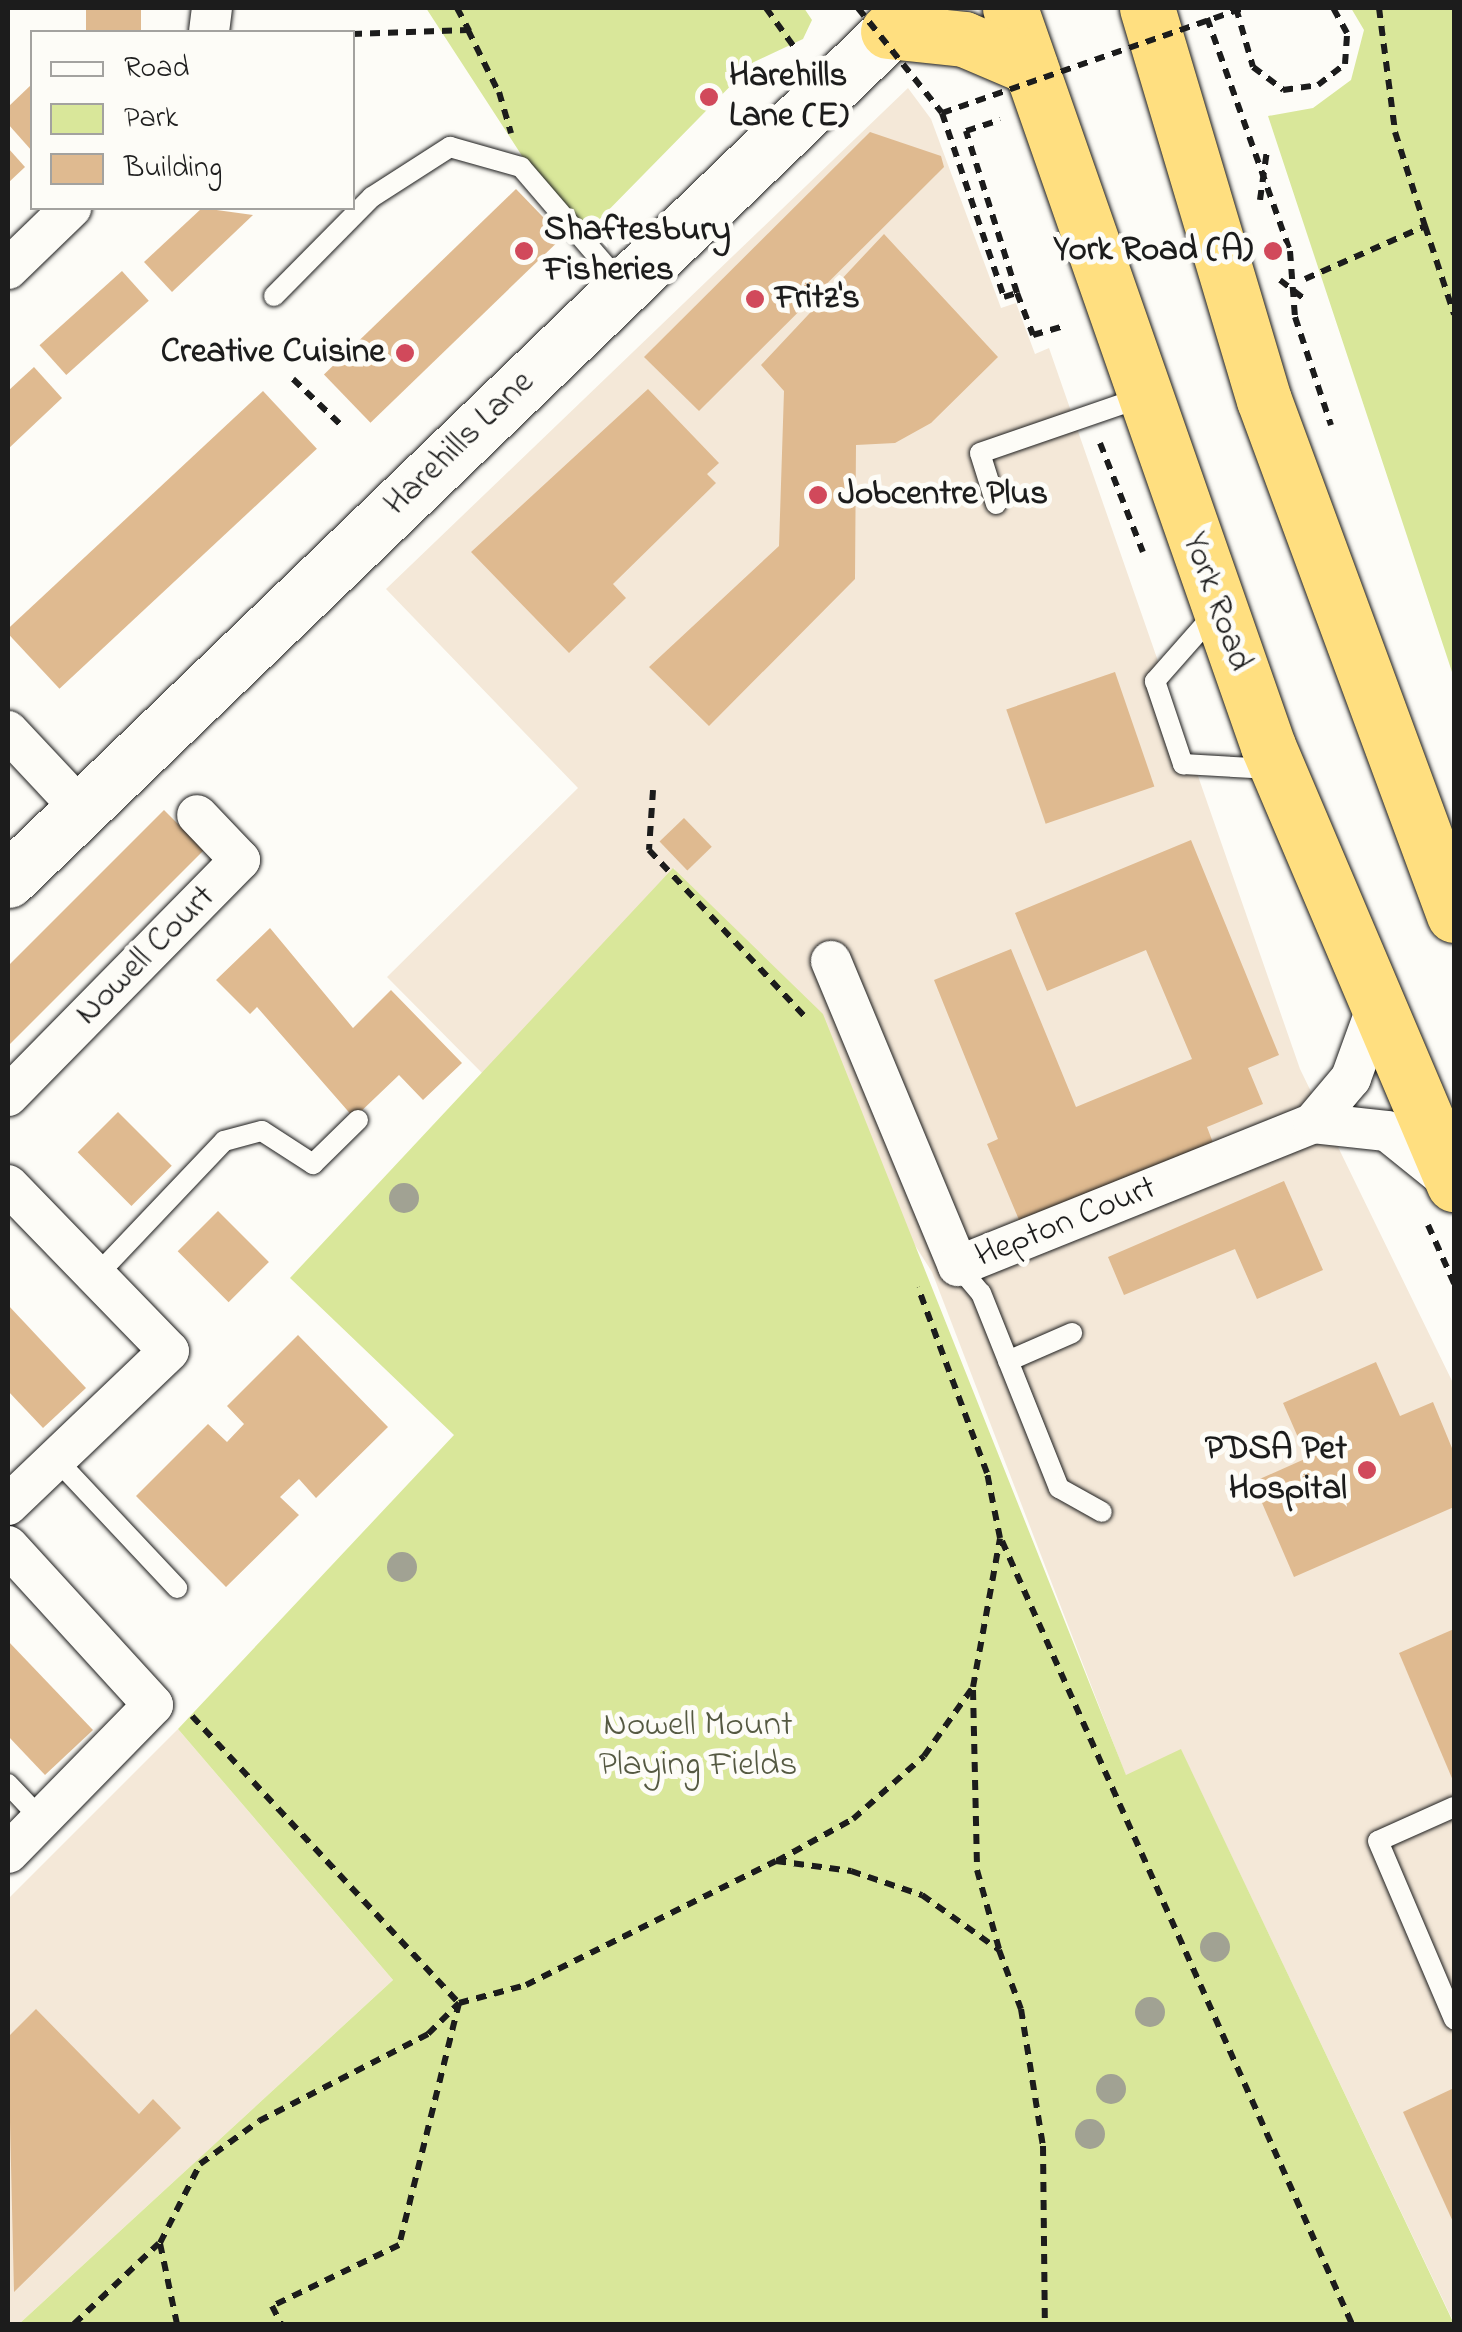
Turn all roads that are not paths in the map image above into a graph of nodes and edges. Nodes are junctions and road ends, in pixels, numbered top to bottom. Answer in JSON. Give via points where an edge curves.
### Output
{"nodes":[{"id":1,"x":1010,"y":8,"type":"edge"},
{"id":2,"x":1147,"y":8,"type":"edge"},
{"id":3,"x":887,"y":15,"type":"edge"},
{"id":4,"x":1030,"y":67,"type":"junction"},
{"id":5,"x":69,"y":210,"type":"edge"},
{"id":6,"x":8,"y":269,"type":"edge"},
{"id":7,"x":623,"y":286,"type":"junction"},
{"id":8,"x":274,"y":296,"type":"dead end"},
{"id":9,"x":1143,"y":397,"type":"junction"},
{"id":10,"x":996,"y":504,"type":"dead end"},
{"id":11,"x":1218,"y":608,"type":"junction"},
{"id":12,"x":8,"y":731,"type":"edge"},
{"id":13,"x":1278,"y":770,"type":"junction"},
{"id":14,"x":81,"y":809,"type":"junction"},
{"id":15,"x":197,"y":815,"type":"dead end"},
{"id":16,"x":8,"y":880,"type":"edge"},
{"id":17,"x":1454,"y":915,"type":"edge"},
{"id":18,"x":831,"y":961,"type":"dead end"},
{"id":19,"x":1377,"y":1006,"type":"junction"},
{"id":20,"x":8,"y":1096,"type":"edge"},
{"id":21,"x":358,"y":1120,"type":"dead end"},
{"id":22,"x":1313,"y":1123,"type":"junction"},
{"id":23,"x":8,"y":1185,"type":"edge"},
{"id":24,"x":1454,"y":1185,"type":"edge"},
{"id":25,"x":958,"y":1266,"type":"junction"},
{"id":26,"x":96,"y":1276,"type":"junction"},
{"id":27,"x":1072,"y":1333,"type":"dead end"},
{"id":28,"x":1008,"y":1361,"type":"junction"},
{"id":29,"x":56,"y":1458,"type":"junction"},
{"id":30,"x":8,"y":1505,"type":"edge"},
{"id":31,"x":1102,"y":1512,"type":"dead end"},
{"id":32,"x":8,"y":1546,"type":"edge"},
{"id":33,"x":177,"y":1588,"type":"dead end"},
{"id":34,"x":8,"y":1784,"type":"edge"},
{"id":35,"x":1454,"y":1808,"type":"edge"},
{"id":36,"x":41,"y":1819,"type":"junction"},
{"id":37,"x":8,"y":1853,"type":"edge"},
{"id":38,"x":1454,"y":2019,"type":"edge"}],
"edges":[{"from":1,"to":4,"type":"highway","name":"York Road"},
{"from":2,"to":17,"type":"highway","via":[[1264,400]]},
{"from":3,"to":4,"type":"highway"},
{"from":3,"to":7,"type":"main road","name":"Harehills Lane"},
{"from":4,"to":9,"type":"highway","name":"York Road"},
{"from":5,"to":6,"type":"street"},
{"from":7,"to":8,"type":"lane","via":[[521,168],[450,147],[372,196]]},
{"from":7,"to":14,"type":"main road","name":"Harehills Lane"},
{"from":9,"to":10,"type":"lane","via":[[980,453]]},
{"from":9,"to":11,"type":"highway","name":"York Road"},
{"from":11,"to":13,"type":"highway","name":"York Road"},
{"from":11,"to":13,"type":"lane","via":[[1155,682],[1183,764]]},
{"from":12,"to":14,"type":"street"},
{"from":13,"to":19,"type":"highway","name":"York Road"},
{"from":14,"to":16,"type":"main road","name":"Harehills Lane"},
{"from":15,"to":20,"type":"street","name":"Nowell Court","via":[[240,860]]},
{"from":18,"to":25,"type":"street","name":"Hepton Court"},
{"from":19,"to":22,"type":"street","name":"Hepton Court","via":[[1351,1078]]},
{"from":19,"to":24,"type":"highway","name":"York Road"},
{"from":21,"to":26,"type":"lane","via":[[313,1164],[262,1131],[224,1141]]},
{"from":22,"to":24,"type":"street","name":"Hepton Court","via":[[1387,1131]]},
{"from":22,"to":25,"type":"street","name":"Hepton Court"},
{"from":23,"to":26,"type":"street"},
{"from":25,"to":28,"type":"lane","via":[[981,1294]]},
{"from":26,"to":29,"type":"street","via":[[169,1351]]},
{"from":27,"to":28,"type":"lane"},
{"from":28,"to":31,"type":"lane","via":[[1059,1488]]},
{"from":29,"to":30,"type":"street"},
{"from":29,"to":33,"type":"lane"},
{"from":32,"to":36,"type":"street","via":[[153,1705]]},
{"from":34,"to":36,"type":"lane"},
{"from":35,"to":38,"type":"lane","via":[[1378,1840]]},
{"from":36,"to":37,"type":"street"}]}
